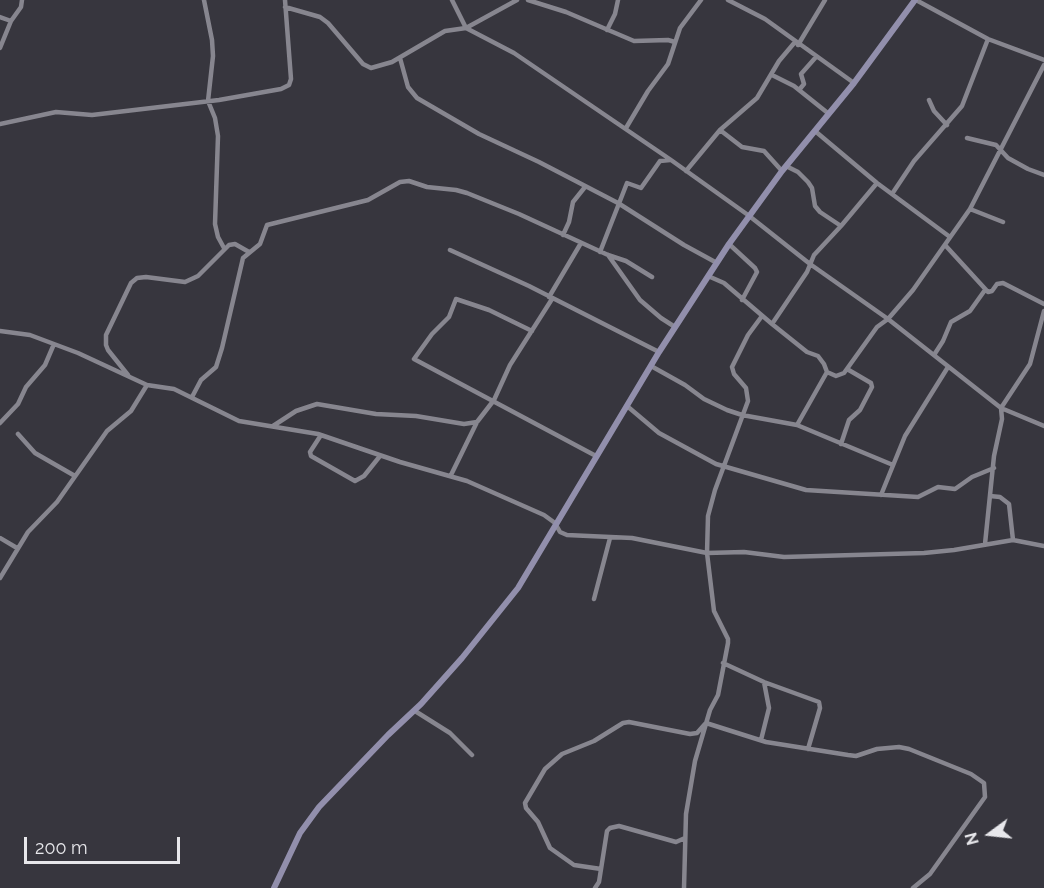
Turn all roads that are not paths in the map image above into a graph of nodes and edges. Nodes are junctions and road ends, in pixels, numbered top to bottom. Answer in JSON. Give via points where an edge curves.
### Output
{"nodes":[{"id":1,"x":22,"y":0,"type":"edge"},
{"id":2,"x":204,"y":0,"type":"edge"},
{"id":3,"x":285,"y":0,"type":"edge"},
{"id":4,"x":452,"y":0,"type":"edge"},
{"id":5,"x":517,"y":0,"type":"edge"},
{"id":6,"x":528,"y":0,"type":"edge"},
{"id":7,"x":618,"y":0,"type":"edge"},
{"id":8,"x":701,"y":0,"type":"edge"},
{"id":9,"x":728,"y":0,"type":"edge"},
{"id":10,"x":825,"y":0,"type":"edge"},
{"id":11,"x":915,"y":0,"type":"edge"},
{"id":12,"x":285,"y":7,"type":"junction"},
{"id":13,"x":0,"y":17,"type":"edge"},
{"id":14,"x":11,"y":21,"type":"junction"},
{"id":15,"x":466,"y":28,"type":"junction"},
{"id":16,"x":607,"y":30,"type":"junction"},
{"id":17,"x":988,"y":39,"type":"junction"},
{"id":18,"x":675,"y":42,"type":"junction"},
{"id":19,"x":797,"y":44,"type":"junction"},
{"id":20,"x":0,"y":48,"type":"edge"},
{"id":21,"x":400,"y":57,"type":"junction"},
{"id":22,"x":816,"y":57,"type":"junction"},
{"id":23,"x":1044,"y":60,"type":"edge"},
{"id":24,"x":1044,"y":65,"type":"edge"},
{"id":25,"x":772,"y":75,"type":"junction"},
{"id":26,"x":854,"y":83,"type":"junction"},
{"id":27,"x":799,"y":90,"type":"junction"},
{"id":28,"x":930,"y":99,"type":"dead end"},
{"id":29,"x":208,"y":102,"type":"junction"},
{"id":30,"x":829,"y":114,"type":"junction"},
{"id":31,"x":0,"y":124,"type":"edge"},
{"id":32,"x":947,"y":125,"type":"junction"},
{"id":33,"x":626,"y":128,"type":"junction"},
{"id":34,"x":720,"y":130,"type":"junction"},
{"id":35,"x":814,"y":132,"type":"junction"},
{"id":36,"x":967,"y":138,"type":"dead end"},
{"id":37,"x":1000,"y":150,"type":"junction"},
{"id":38,"x":671,"y":160,"type":"junction"},
{"id":39,"x":784,"y":168,"type":"junction"},
{"id":40,"x":686,"y":171,"type":"junction"},
{"id":41,"x":1044,"y":175,"type":"edge"},
{"id":42,"x":877,"y":183,"type":"junction"},
{"id":43,"x":585,"y":187,"type":"junction"},
{"id":44,"x":892,"y":194,"type":"junction"},
{"id":45,"x":618,"y":203,"type":"junction"},
{"id":46,"x":625,"y":207,"type":"junction"},
{"id":47,"x":970,"y":209,"type":"junction"},
{"id":48,"x":616,"y":213,"type":"junction"},
{"id":49,"x":748,"y":215,"type":"junction"},
{"id":50,"x":1003,"y":222,"type":"dead end"},
{"id":51,"x":841,"y":226,"type":"junction"},
{"id":52,"x":563,"y":235,"type":"junction"},
{"id":53,"x":950,"y":237,"type":"junction"},
{"id":54,"x":581,"y":243,"type":"junction"},
{"id":55,"x":729,"y":243,"type":"junction"},
{"id":56,"x":945,"y":245,"type":"junction"},
{"id":57,"x":224,"y":248,"type":"junction"},
{"id":58,"x":450,"y":250,"type":"dead end"},
{"id":59,"x":249,"y":252,"type":"junction"},
{"id":60,"x":600,"y":252,"type":"junction"},
{"id":61,"x":608,"y":255,"type":"junction"},
{"id":62,"x":717,"y":263,"type":"junction"},
{"id":63,"x":810,"y":264,"type":"junction"},
{"id":64,"x":708,"y":276,"type":"junction"},
{"id":65,"x":652,"y":277,"type":"dead end"},
{"id":66,"x":985,"y":290,"type":"junction"},
{"id":67,"x":550,"y":298,"type":"junction"},
{"id":68,"x":742,"y":300,"type":"junction"},
{"id":69,"x":1044,"y":304,"type":"edge"},
{"id":70,"x":1044,"y":311,"type":"edge"},
{"id":71,"x":762,"y":316,"type":"junction"},
{"id":72,"x":888,"y":319,"type":"junction"},
{"id":73,"x":772,"y":324,"type":"junction"},
{"id":74,"x":1042,"y":324,"type":"edge"},
{"id":75,"x":675,"y":327,"type":"junction"},
{"id":76,"x":532,"y":331,"type":"junction"},
{"id":77,"x":0,"y":332,"type":"edge"},
{"id":78,"x":54,"y":344,"type":"junction"},
{"id":79,"x":659,"y":351,"type":"junction"},
{"id":80,"x":933,"y":355,"type":"junction"},
{"id":81,"x":651,"y":366,"type":"junction"},
{"id":82,"x":948,"y":367,"type":"junction"},
{"id":83,"x":847,"y":369,"type":"junction"},
{"id":84,"x":827,"y":372,"type":"junction"},
{"id":85,"x":129,"y":377,"type":"junction"},
{"id":86,"x":147,"y":385,"type":"junction"},
{"id":87,"x":192,"y":397,"type":"junction"},
{"id":88,"x":494,"y":400,"type":"junction"},
{"id":89,"x":627,"y":406,"type":"junction"},
{"id":90,"x":1002,"y":408,"type":"junction"},
{"id":91,"x":742,"y":415,"type":"junction"},
{"id":92,"x":284,"y":419,"type":"junction"},
{"id":93,"x":477,"y":422,"type":"junction"},
{"id":94,"x":0,"y":423,"type":"edge"},
{"id":95,"x":796,"y":425,"type":"junction"},
{"id":96,"x":273,"y":426,"type":"junction"},
{"id":97,"x":1044,"y":426,"type":"edge"},
{"id":98,"x":286,"y":428,"type":"junction"},
{"id":99,"x":18,"y":434,"type":"dead end"},
{"id":100,"x":321,"y":435,"type":"junction"},
{"id":101,"x":841,"y":444,"type":"junction"},
{"id":102,"x":380,"y":456,"type":"junction"},
{"id":103,"x":596,"y":456,"type":"junction"},
{"id":104,"x":893,"y":465,"type":"junction"},
{"id":105,"x":725,"y":467,"type":"junction"},
{"id":106,"x":994,"y":468,"type":"junction"},
{"id":107,"x":451,"y":475,"type":"junction"},
{"id":108,"x":75,"y":476,"type":"junction"},
{"id":109,"x":881,"y":495,"type":"junction"},
{"id":110,"x":990,"y":496,"type":"junction"},
{"id":111,"x":555,"y":523,"type":"junction"},
{"id":112,"x":0,"y":538,"type":"edge"},
{"id":113,"x":610,"y":538,"type":"junction"},
{"id":114,"x":1012,"y":540,"type":"junction"},
{"id":115,"x":985,"y":544,"type":"junction"},
{"id":116,"x":1044,"y":546,"type":"edge"},
{"id":117,"x":17,"y":548,"type":"junction"},
{"id":118,"x":707,"y":553,"type":"junction"},
{"id":119,"x":0,"y":578,"type":"edge"},
{"id":120,"x":594,"y":599,"type":"dead end"},
{"id":121,"x":723,"y":663,"type":"junction"},
{"id":122,"x":764,"y":682,"type":"junction"},
{"id":123,"x":415,"y":711,"type":"junction"},
{"id":124,"x":706,"y":723,"type":"junction"},
{"id":125,"x":761,"y":740,"type":"junction"},
{"id":126,"x":808,"y":749,"type":"junction"},
{"id":127,"x":472,"y":755,"type":"dead end"},
{"id":128,"x":685,"y":838,"type":"junction"},
{"id":129,"x":601,"y":869,"type":"junction"},
{"id":130,"x":274,"y":888,"type":"edge"},
{"id":131,"x":595,"y":888,"type":"edge"},
{"id":132,"x":684,"y":888,"type":"edge"},
{"id":133,"x":913,"y":888,"type":"edge"}],
"edges":[{"from":1,"to":14,"type":"street"},
{"from":2,"to":29,"type":"street","via":[[213,56]]},
{"from":3,"to":12,"type":"street"},
{"from":4,"to":15,"type":"street"},
{"from":5,"to":15,"type":"street"},
{"from":6,"to":16,"type":"street"},
{"from":7,"to":16,"type":"street"},
{"from":8,"to":18,"type":"street","via":[[685,19]]},
{"from":9,"to":19,"type":"street","via":[[765,19]]},
{"from":10,"to":19,"type":"street"},
{"from":11,"to":17,"type":"street"},
{"from":11,"to":26,"type":"street"},
{"from":12,"to":21,"type":"street","via":[[328,22],[366,67]]},
{"from":12,"to":29,"type":"street","via":[[289,85]]},
{"from":13,"to":14,"type":"street"},
{"from":14,"to":20,"type":"street"},
{"from":15,"to":21,"type":"street","via":[[445,31]]},
{"from":15,"to":33,"type":"street","via":[[514,53]]},
{"from":16,"to":18,"type":"street","via":[[634,41]]},
{"from":17,"to":23,"type":"street"},
{"from":17,"to":32,"type":"street","via":[[962,106]]},
{"from":18,"to":33,"type":"street","via":[[668,64]]},
{"from":19,"to":22,"type":"street"},
{"from":19,"to":25,"type":"street","via":[[779,61]]},
{"from":21,"to":43,"type":"street","via":[[408,87],[417,98]]},
{"from":22,"to":26,"type":"street"},
{"from":22,"to":27,"type":"street","via":[[801,74],[804,84]]},
{"from":24,"to":37,"type":"street"},
{"from":25,"to":27,"type":"street"},
{"from":25,"to":34,"type":"street","via":[[752,103]]},
{"from":26,"to":30,"type":"street"},
{"from":27,"to":30,"type":"street"},
{"from":28,"to":32,"type":"street","via":[[934,111]]},
{"from":29,"to":31,"type":"street","via":[[92,115],[56,112]]},
{"from":29,"to":57,"type":"street","via":[[218,136],[215,224]]},
{"from":30,"to":35,"type":"street"},
{"from":32,"to":44,"type":"street","via":[[914,161]]},
{"from":33,"to":38,"type":"street"},
{"from":34,"to":39,"type":"street","via":[[742,147],[764,151]]},
{"from":34,"to":40,"type":"street"},
{"from":35,"to":39,"type":"street"},
{"from":35,"to":42,"type":"street"},
{"from":36,"to":37,"type":"street","via":[[996,145]]},
{"from":37,"to":41,"type":"street","via":[[1008,158]]},
{"from":37,"to":47,"type":"street"},
{"from":38,"to":40,"type":"street"},
{"from":38,"to":45,"type":"street","via":[[660,161],[641,188],[627,183]]},
{"from":39,"to":49,"type":"street"},
{"from":39,"to":51,"type":"street","via":[[798,172],[808,182],[820,212]]},
{"from":40,"to":49,"type":"street"},
{"from":42,"to":44,"type":"street"},
{"from":42,"to":51,"type":"street"},
{"from":43,"to":45,"type":"street"},
{"from":43,"to":52,"type":"street","via":[[573,202]]},
{"from":44,"to":53,"type":"street"},
{"from":45,"to":46,"type":"street"},
{"from":45,"to":48,"type":"street"},
{"from":46,"to":48,"type":"street"},
{"from":46,"to":62,"type":"street"},
{"from":47,"to":50,"type":"street"},
{"from":47,"to":53,"type":"street"},
{"from":48,"to":60,"type":"street"},
{"from":49,"to":55,"type":"street"},
{"from":49,"to":63,"type":"street"},
{"from":51,"to":63,"type":"street"},
{"from":52,"to":54,"type":"street"},
{"from":52,"to":59,"type":"street","via":[[467,193],[409,181],[368,200],[272,222],[264,228],[260,244]]},
{"from":53,"to":56,"type":"street"},
{"from":54,"to":60,"type":"street"},
{"from":54,"to":67,"type":"street"},
{"from":55,"to":62,"type":"street"},
{"from":55,"to":68,"type":"street","via":[[757,272]]},
{"from":56,"to":66,"type":"street"},
{"from":56,"to":72,"type":"street"},
{"from":57,"to":59,"type":"street","via":[[235,244]]},
{"from":57,"to":85,"type":"street","via":[[192,280],[146,277],[131,283],[106,335],[108,350]]},
{"from":58,"to":67,"type":"street"},
{"from":59,"to":87,"type":"street","via":[[243,258],[216,367],[201,380]]},
{"from":60,"to":61,"type":"street"},
{"from":61,"to":65,"type":"street"},
{"from":61,"to":75,"type":"street","via":[[640,300]]},
{"from":62,"to":64,"type":"street"},
{"from":63,"to":72,"type":"street"},
{"from":63,"to":73,"type":"street"},
{"from":64,"to":68,"type":"street","via":[[724,283]]},
{"from":64,"to":75,"type":"street"},
{"from":66,"to":69,"type":"street","via":[[990,292],[1003,283]]},
{"from":66,"to":80,"type":"street","via":[[970,312],[951,322]]},
{"from":67,"to":76,"type":"street"},
{"from":67,"to":79,"type":"street"},
{"from":68,"to":71,"type":"street"},
{"from":70,"to":74,"type":"street"},
{"from":71,"to":73,"type":"street"},
{"from":71,"to":91,"type":"street","via":[[732,367],[748,395]]},
{"from":72,"to":80,"type":"street"},
{"from":72,"to":83,"type":"street","via":[[877,327]]},
{"from":73,"to":84,"type":"street","via":[[818,356]]},
{"from":74,"to":90,"type":"street","via":[[1030,364]]},
{"from":75,"to":79,"type":"street"},
{"from":76,"to":88,"type":"street"},
{"from":76,"to":88,"type":"street","via":[[456,299],[449,317],[414,357]]},
{"from":77,"to":78,"type":"street","via":[[30,335]]},
{"from":78,"to":85,"type":"street"},
{"from":78,"to":94,"type":"street","via":[[45,365]]},
{"from":79,"to":81,"type":"street"},
{"from":80,"to":82,"type":"street"},
{"from":81,"to":89,"type":"street"},
{"from":81,"to":91,"type":"street","via":[[704,399]]},
{"from":82,"to":90,"type":"street"},
{"from":82,"to":104,"type":"street","via":[[905,436]]},
{"from":83,"to":84,"type":"street","via":[[836,376]]},
{"from":83,"to":101,"type":"street","via":[[873,387],[860,410],[849,420]]},
{"from":84,"to":95,"type":"street"},
{"from":85,"to":86,"type":"street"},
{"from":86,"to":87,"type":"street","via":[[174,389]]},
{"from":86,"to":108,"type":"street","via":[[131,411],[106,431]]},
{"from":87,"to":96,"type":"street","via":[[229,418]]},
{"from":88,"to":93,"type":"street"},
{"from":88,"to":103,"type":"street"},
{"from":89,"to":103,"type":"street"},
{"from":89,"to":105,"type":"street","via":[[666,438]]},
{"from":90,"to":97,"type":"street"},
{"from":90,"to":106,"type":"street"},
{"from":91,"to":95,"type":"street"},
{"from":91,"to":105,"type":"street"},
{"from":92,"to":93,"type":"street","via":[[317,404],[464,424]]},
{"from":92,"to":96,"type":"street"},
{"from":92,"to":98,"type":"street"},
{"from":93,"to":107,"type":"street"},
{"from":95,"to":101,"type":"street"},
{"from":96,"to":98,"type":"street"},
{"from":98,"to":100,"type":"street"},
{"from":99,"to":108,"type":"street","via":[[35,453]]},
{"from":100,"to":102,"type":"street"},
{"from":100,"to":102,"type":"street","via":[[311,456],[355,481]]},
{"from":101,"to":104,"type":"street"},
{"from":102,"to":107,"type":"street"},
{"from":103,"to":111,"type":"street"},
{"from":104,"to":109,"type":"street"},
{"from":105,"to":109,"type":"street","via":[[806,490]]},
{"from":105,"to":118,"type":"street","via":[[710,504]]},
{"from":106,"to":109,"type":"street","via":[[955,489],[938,487],[918,497]]},
{"from":106,"to":110,"type":"street"},
{"from":107,"to":111,"type":"street"},
{"from":108,"to":117,"type":"street"},
{"from":110,"to":114,"type":"street","via":[[1009,504]]},
{"from":110,"to":115,"type":"street"},
{"from":111,"to":113,"type":"street","via":[[567,535]]},
{"from":111,"to":123,"type":"street","via":[[511,598]]},
{"from":112,"to":117,"type":"street"},
{"from":113,"to":118,"type":"street","via":[[644,540]]},
{"from":113,"to":120,"type":"street"},
{"from":114,"to":115,"type":"street"},
{"from":114,"to":116,"type":"street"},
{"from":115,"to":118,"type":"street","via":[[946,551],[839,556]]},
{"from":117,"to":119,"type":"street"},
{"from":118,"to":121,"type":"street","via":[[714,611],[728,639]]},
{"from":121,"to":122,"type":"street"},
{"from":121,"to":124,"type":"street","via":[[718,694]]},
{"from":122,"to":125,"type":"street","via":[[769,708]]},
{"from":122,"to":126,"type":"street","via":[[819,702]]},
{"from":123,"to":127,"type":"street","via":[[450,733]]},
{"from":123,"to":130,"type":"street","via":[[319,807],[300,833]]},
{"from":124,"to":125,"type":"street"},
{"from":124,"to":128,"type":"street","via":[[695,761]]},
{"from":124,"to":129,"type":"street","via":[[697,733],[690,734],[623,723],[562,754],[545,769],[526,807],[550,848],[574,865]]},
{"from":125,"to":126,"type":"street"},
{"from":126,"to":133,"type":"street","via":[[856,756],[899,747],[971,774],[984,783],[985,797],[930,874]]},
{"from":128,"to":129,"type":"street","via":[[676,842],[613,827],[607,831]]},
{"from":128,"to":132,"type":"street"},
{"from":129,"to":131,"type":"street"}]}
